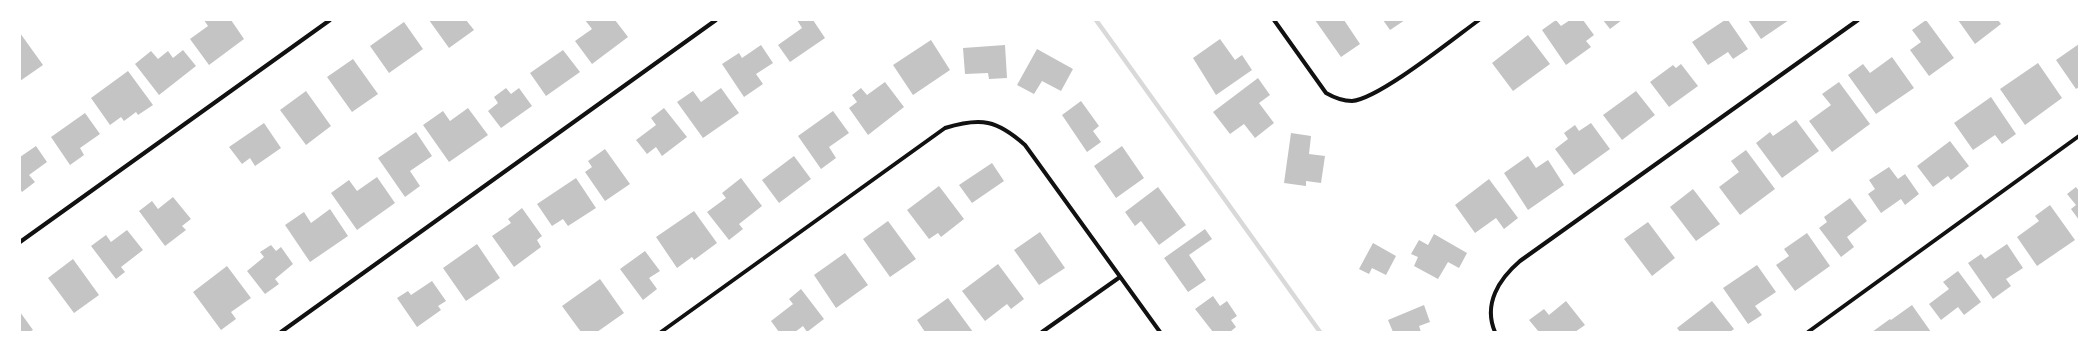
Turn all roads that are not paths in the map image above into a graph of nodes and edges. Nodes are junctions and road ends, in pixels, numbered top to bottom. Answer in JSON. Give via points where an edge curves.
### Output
{"nodes":[{"id":1,"x":330,"y":20,"type":"edge"},
{"id":2,"x":716,"y":20,"type":"edge"},
{"id":3,"x":1274,"y":20,"type":"edge"},
{"id":4,"x":1479,"y":20,"type":"edge"},
{"id":5,"x":1858,"y":20,"type":"edge"},
{"id":6,"x":2079,"y":136,"type":"edge"},
{"id":7,"x":20,"y":242,"type":"edge"},
{"id":8,"x":1120,"y":277,"type":"junction"},
{"id":9,"x":281,"y":332,"type":"edge"},
{"id":10,"x":661,"y":332,"type":"edge"},
{"id":11,"x":1042,"y":332,"type":"edge"},
{"id":12,"x":1160,"y":332,"type":"edge"},
{"id":13,"x":1495,"y":332,"type":"edge"},
{"id":14,"x":1808,"y":332,"type":"edge"}],
"edges":[{"from":1,"to":7,"type":"street"},
{"from":2,"to":9,"type":"street"},
{"from":3,"to":4,"type":"street","via":[[1326,93],[1352,101],[1377,92]]},
{"from":5,"to":13,"type":"street","via":[[1507,272],[1493,298],[1491,310]]},
{"from":6,"to":14,"type":"street"},
{"from":8,"to":10,"type":"street","via":[[1025,145],[1010,132],[992,123],[968,121],[945,128]]},
{"from":8,"to":11,"type":"street"},
{"from":8,"to":12,"type":"street"}]}
